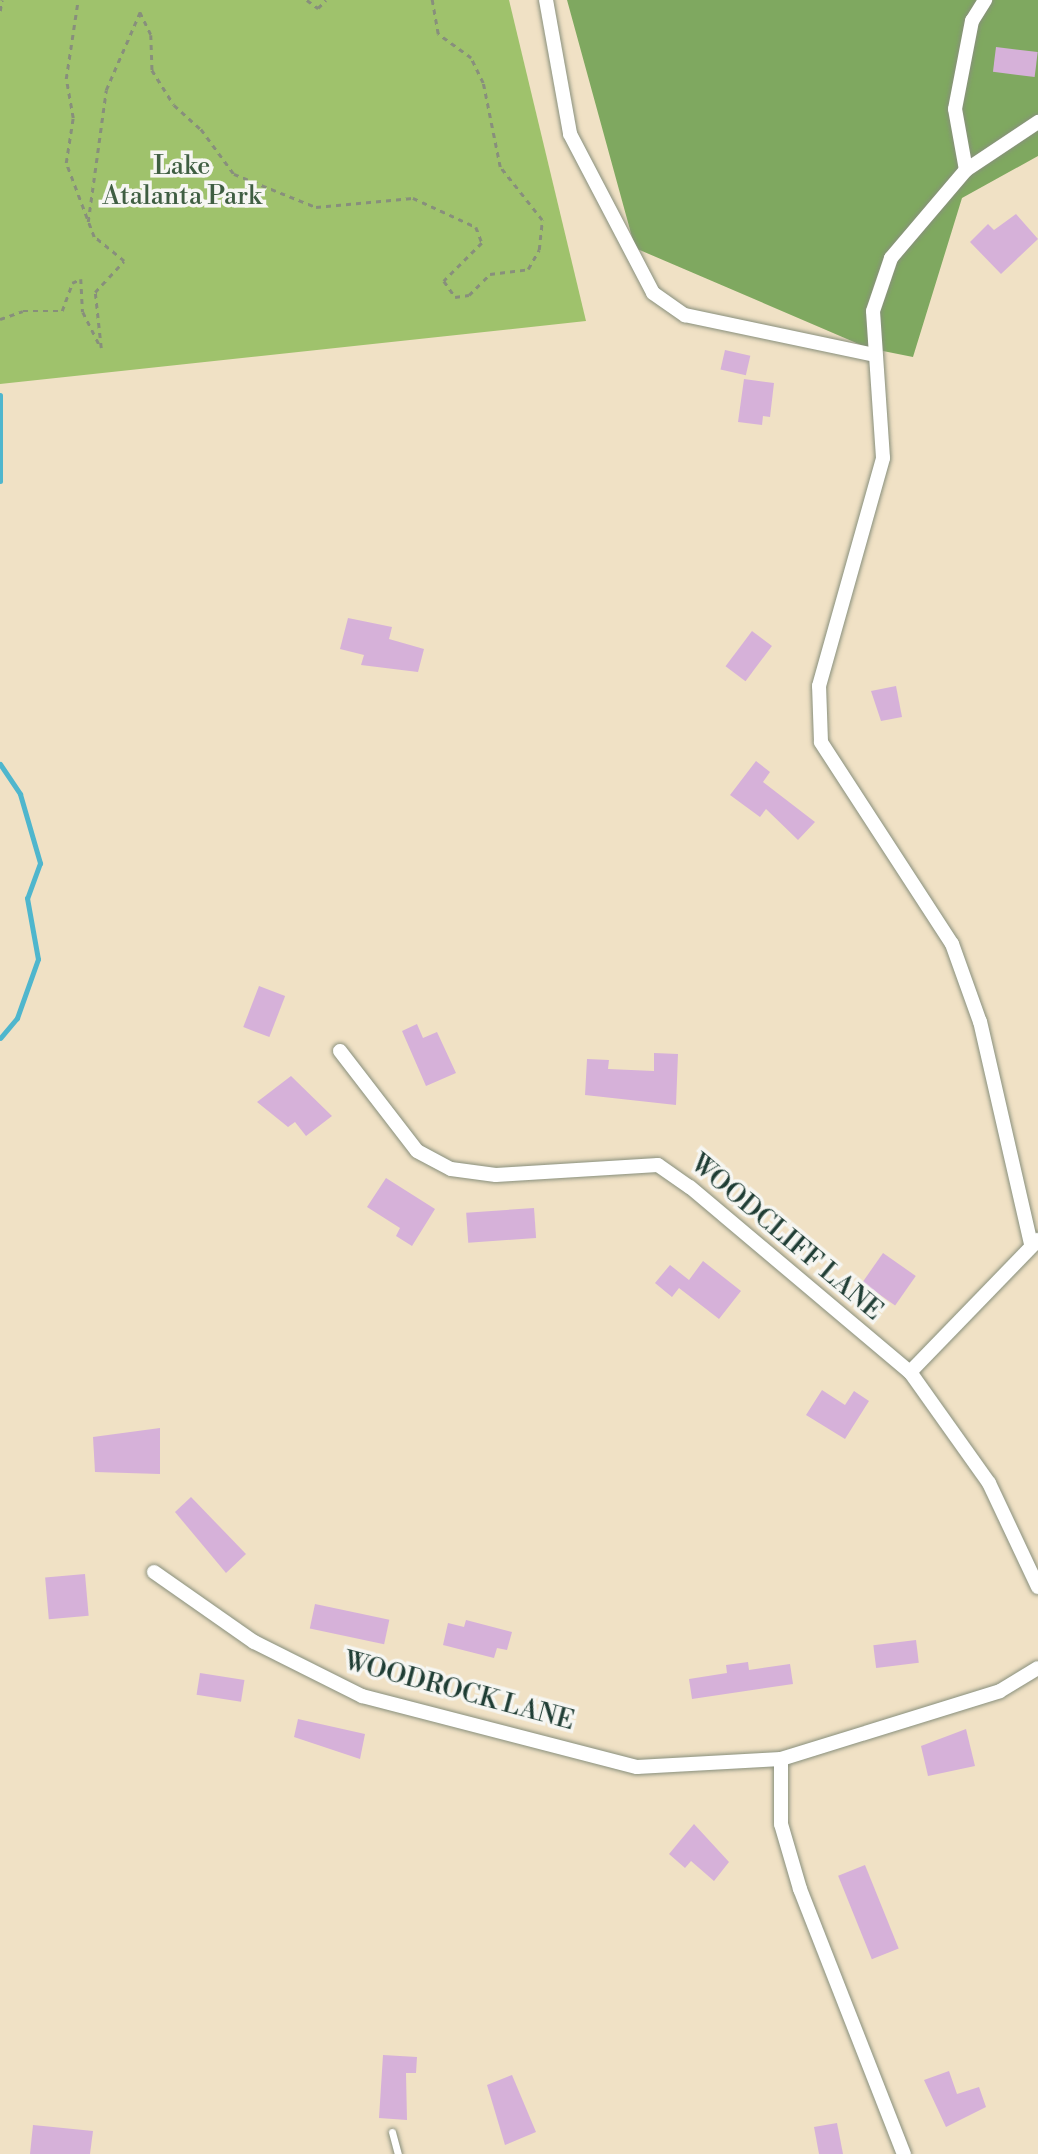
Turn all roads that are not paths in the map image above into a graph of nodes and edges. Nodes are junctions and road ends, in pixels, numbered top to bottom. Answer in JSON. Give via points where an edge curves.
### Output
{"nodes":[{"id":1,"x":546,"y":0,"type":"edge"},
{"id":2,"x":985,"y":0,"type":"edge"},
{"id":3,"x":1038,"y":122,"type":"edge"},
{"id":4,"x":966,"y":170,"type":"junction"},
{"id":5,"x":874,"y":355,"type":"junction"},
{"id":6,"x":340,"y":1051,"type":"dead end"},
{"id":7,"x":1034,"y":1242,"type":"edge"},
{"id":8,"x":910,"y":1372,"type":"junction"},
{"id":9,"x":154,"y":1572,"type":"dead end"},
{"id":10,"x":1038,"y":1587,"type":"edge"},
{"id":11,"x":1038,"y":1668,"type":"edge"},
{"id":12,"x":781,"y":1759,"type":"junction"},
{"id":13,"x":392,"y":2132,"type":"dead end"},
{"id":14,"x":398,"y":2154,"type":"edge"},
{"id":15,"x":904,"y":2154,"type":"edge"}],
"edges":[{"from":1,"to":5,"type":"street","via":[[570,134],[653,293],[685,315]]},
{"from":2,"to":4,"type":"street","via":[[972,22],[955,109]]},
{"from":3,"to":4,"type":"street"},
{"from":4,"to":5,"type":"street","via":[[891,258],[873,311]]},
{"from":5,"to":7,"type":"street","via":[[883,458],[874,506],[829,631],[818,686],[821,742],[952,944],[980,1022]]},
{"from":6,"to":8,"type":"street","name":"WOODCLIFF LANE","via":[[417,1151],[451,1169],[496,1175],[658,1165]]},
{"from":7,"to":8,"type":"street"},
{"from":8,"to":10,"type":"street","name":"WOODCLIFF LANE","via":[[989,1483]]},
{"from":9,"to":12,"type":"street","name":"WOODROCK LANE","via":[[254,1642],[362,1696],[637,1767]]},
{"from":11,"to":12,"type":"street","name":"WOODROCK LANE","via":[[1000,1691]]},
{"from":12,"to":15,"type":"street","via":[[781,1824],[800,1889]]},
{"from":13,"to":14,"type":"lane"}]}
